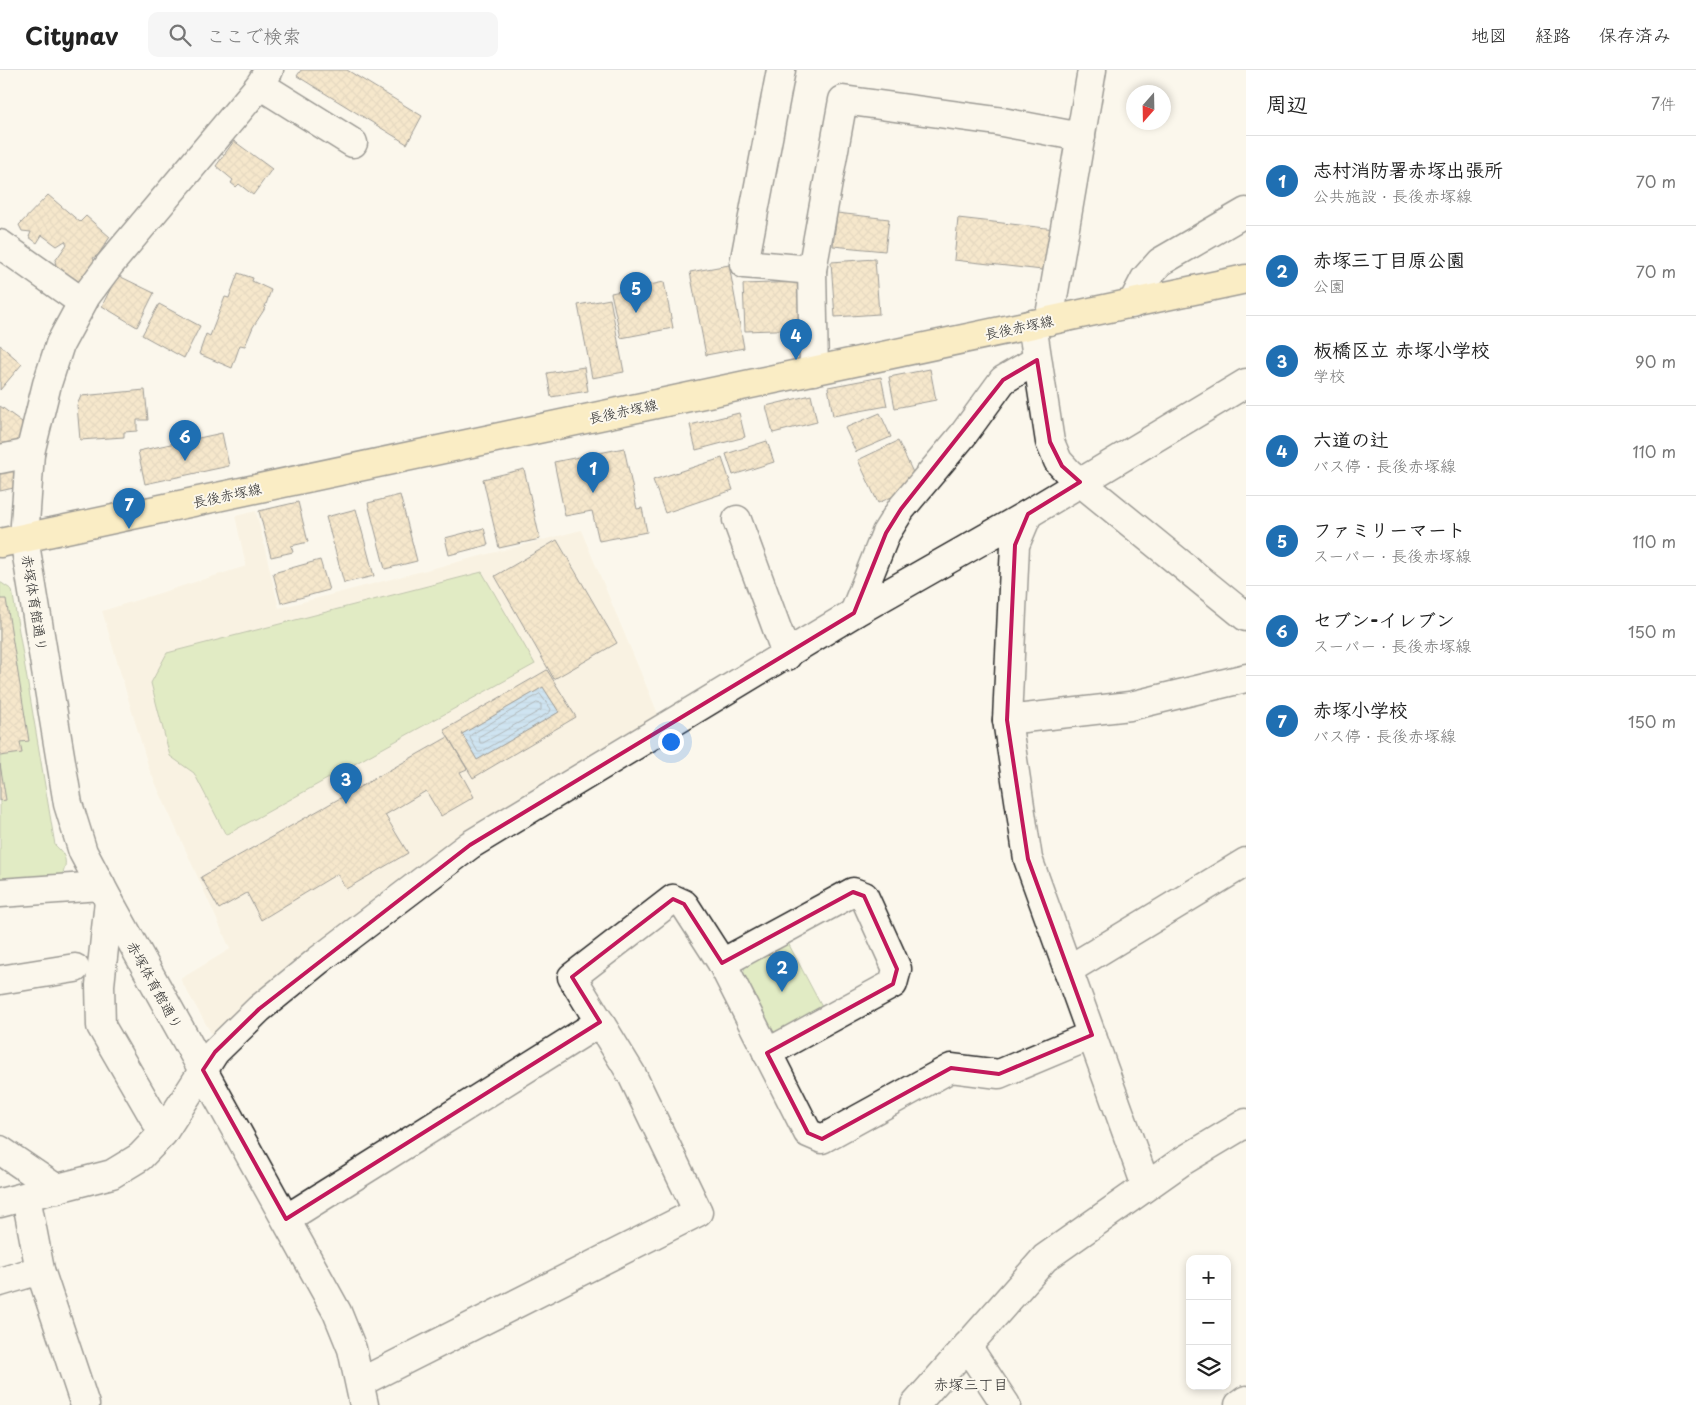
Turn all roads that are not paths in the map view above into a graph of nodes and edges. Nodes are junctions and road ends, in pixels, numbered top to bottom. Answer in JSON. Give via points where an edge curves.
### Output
{"nodes":[{"id":1,"x":781,"y":70,"type":"edge"},
{"id":2,"x":1092,"y":70,"type":"edge"},
{"id":3,"x":264,"y":77,"type":"edge"},
{"id":4,"x":1081,"y":137,"type":"junction"},
{"id":5,"x":353,"y":143,"type":"dead end"},
{"id":6,"x":1246,"y":212,"type":"edge"},
{"id":7,"x":0,"y":244,"type":"edge"},
{"id":8,"x":812,"y":270,"type":"junction"},
{"id":9,"x":1246,"y":279,"type":"edge"},
{"id":10,"x":84,"y":299,"type":"junction"},
{"id":11,"x":1132,"y":304,"type":"junction"},
{"id":12,"x":1041,"y":322,"type":"junction"},
{"id":13,"x":1038,"y":360,"type":"junction"},
{"id":14,"x":814,"y":371,"type":"junction"},
{"id":15,"x":1246,"y":383,"type":"edge"},
{"id":16,"x":30,"y":453,"type":"junction"},
{"id":17,"x":0,"y":459,"type":"edge"},
{"id":18,"x":1080,"y":482,"type":"junction"},
{"id":19,"x":1028,"y":514,"type":"junction"},
{"id":20,"x":737,"y":520,"type":"dead end"},
{"id":21,"x":12,"y":540,"type":"edge"},
{"id":22,"x":854,"y":613,"type":"junction"},
{"id":23,"x":1246,"y":617,"type":"edge"},
{"id":24,"x":787,"y":656,"type":"junction"},
{"id":25,"x":1246,"y":678,"type":"edge"},
{"id":26,"x":1007,"y":720,"type":"junction"},
{"id":27,"x":1246,"y":862,"type":"edge"},
{"id":28,"x":0,"y":893,"type":"edge"},
{"id":29,"x":105,"y":894,"type":"junction"},
{"id":30,"x":722,"y":963,"type":"junction"},
{"id":31,"x":1068,"y":970,"type":"junction"},
{"id":32,"x":89,"y":978,"type":"junction"},
{"id":33,"x":0,"y":980,"type":"edge"},
{"id":34,"x":600,"y":1022,"type":"junction"},
{"id":35,"x":1092,"y":1035,"type":"junction"},
{"id":36,"x":767,"y":1053,"type":"junction"},
{"id":37,"x":203,"y":1070,"type":"junction"},
{"id":38,"x":1245,"y":1125,"type":"edge"},
{"id":39,"x":163,"y":1133,"type":"junction"},
{"id":40,"x":0,"y":1150,"type":"edge"},
{"id":41,"x":1146,"y":1186,"type":"junction"},
{"id":42,"x":57,"y":1189,"type":"junction"},
{"id":43,"x":13,"y":1200,"type":"edge"},
{"id":44,"x":286,"y":1219,"type":"junction"},
{"id":45,"x":40,"y":1270,"type":"junction"},
{"id":46,"x":0,"y":1282,"type":"edge"},
{"id":47,"x":966,"y":1346,"type":"junction"},
{"id":48,"x":362,"y":1393,"type":"edge"},
{"id":49,"x":1246,"y":1400,"type":"edge"},
{"id":50,"x":85,"y":1405,"type":"edge"},
{"id":51,"x":915,"y":1405,"type":"edge"},
{"id":52,"x":1006,"y":1405,"type":"edge"},
{"id":53,"x":1239,"y":1405,"type":"edge"}],
"edges":[{"from":1,"to":8,"type":"street","via":[[744,264]]},
{"from":2,"to":4,"type":"street"},
{"from":3,"to":5,"type":"street"},
{"from":3,"to":10,"type":"street","name":"赤塚体育館通り"},
{"from":4,"to":8,"type":"street","via":[[997,121],[843,100]]},
{"from":4,"to":12,"type":"street"},
{"from":6,"to":11,"type":"street","via":[[1160,262],[1145,279]]},
{"from":7,"to":10,"type":"street"},
{"from":8,"to":14,"type":"street"},
{"from":9,"to":11,"type":"main road","name":"長後赤塚線"},
{"from":10,"to":16,"type":"street","name":"赤塚体育館通り","via":[[60,344],[46,384]]},
{"from":11,"to":12,"type":"main road","name":"長後赤塚線"},
{"from":12,"to":13,"type":"street"},
{"from":12,"to":14,"type":"main road","name":"長後赤塚線"},
{"from":13,"to":18,"type":"street","via":[[1053,453]]},
{"from":13,"to":22,"type":"street","via":[[1004,380],[901,509],[886,533]]},
{"from":14,"to":21,"type":"main road","name":"長後赤塚線"},
{"from":15,"to":18,"type":"street"},
{"from":16,"to":17,"type":"street"},
{"from":16,"to":21,"type":"street","name":"赤塚体育館通り"},
{"from":18,"to":19,"type":"street"},
{"from":18,"to":23,"type":"street"},
{"from":19,"to":22,"type":"street"},
{"from":19,"to":26,"type":"street","via":[[1015,545]]},
{"from":20,"to":24,"type":"street"},
{"from":21,"to":29,"type":"street","name":"赤塚体育館通り","via":[[68,804],[77,837]]},
{"from":22,"to":24,"type":"street"},
{"from":24,"to":37,"type":"street","via":[[470,845],[259,1009],[215,1052]]},
{"from":25,"to":26,"type":"street","via":[[1130,706]]},
{"from":26,"to":31,"type":"street","via":[[1028,859]]},
{"from":27,"to":31,"type":"street"},
{"from":28,"to":29,"type":"street"},
{"from":29,"to":32,"type":"street"},
{"from":29,"to":37,"type":"street","name":"赤塚体育館通り"},
{"from":30,"to":34,"type":"street","via":[[684,904],[673,899],[572,977]]},
{"from":30,"to":36,"type":"street"},
{"from":30,"to":36,"type":"street","via":[[853,892],[864,896],[897,969],[893,984]]},
{"from":31,"to":35,"type":"street"},
{"from":32,"to":33,"type":"street"},
{"from":32,"to":39,"type":"street","via":[[101,1026]]},
{"from":34,"to":44,"type":"street"},
{"from":34,"to":48,"type":"street","via":[[632,1075],[698,1212]]},
{"from":35,"to":36,"type":"street","via":[[998,1074],[951,1068],[822,1139],[808,1133]]},
{"from":35,"to":41,"type":"street"},
{"from":37,"to":39,"type":"street"},
{"from":37,"to":44,"type":"street","name":"赤塚体育館通り"},
{"from":38,"to":41,"type":"street"},
{"from":39,"to":42,"type":"street","via":[[140,1156],[112,1174]]},
{"from":40,"to":42,"type":"street"},
{"from":41,"to":47,"type":"street","via":[[1045,1258]]},
{"from":42,"to":43,"type":"street"},
{"from":43,"to":45,"type":"street"},
{"from":44,"to":48,"type":"street","name":"赤塚体育館通り","via":[[337,1312],[352,1348]]},
{"from":45,"to":46,"type":"street"},
{"from":45,"to":50,"type":"street"},
{"from":47,"to":51,"type":"street"},
{"from":47,"to":52,"type":"street"},
{"from":49,"to":53,"type":"street"}]}
